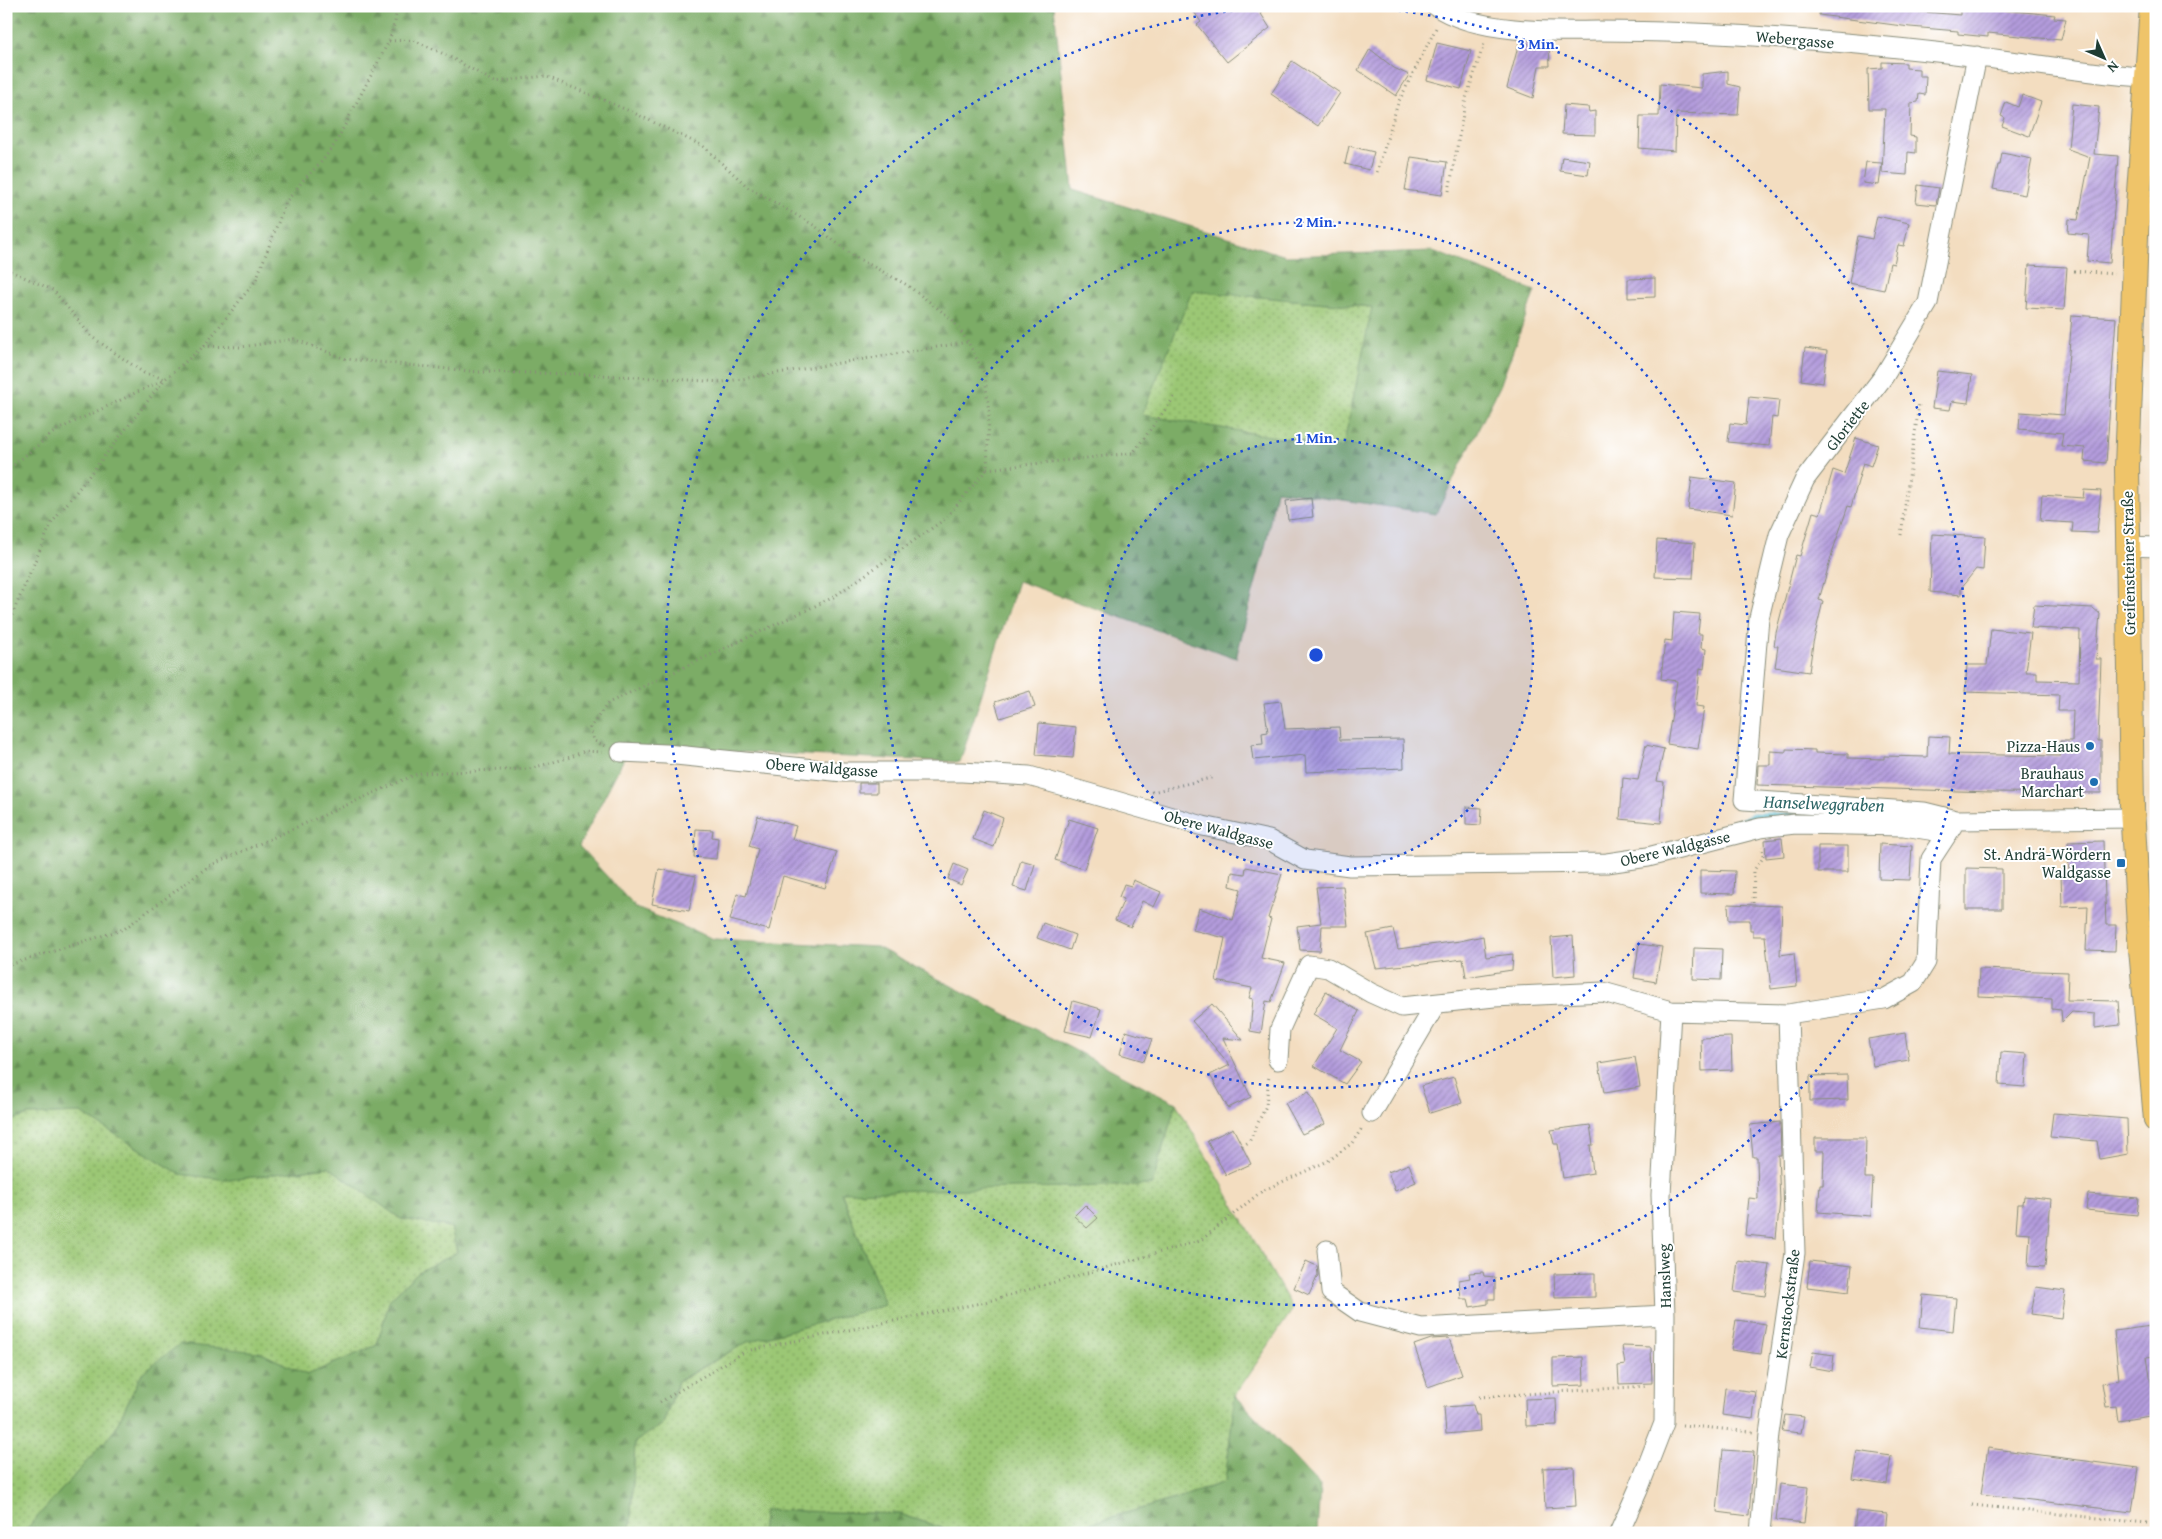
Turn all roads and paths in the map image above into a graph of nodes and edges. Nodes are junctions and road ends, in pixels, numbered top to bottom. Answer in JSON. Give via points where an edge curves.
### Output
{"nodes":[{"id":1,"x":397,"y":6,"type":"edge"},
{"id":2,"x":2152,"y":6,"type":"edge"},
{"id":3,"x":1440,"y":9,"type":"edge"},
{"id":4,"x":1490,"y":27,"type":"junction"},
{"id":5,"x":389,"y":41,"type":"junction"},
{"id":6,"x":1977,"y":56,"type":"junction"},
{"id":7,"x":2151,"y":78,"type":"edge"},
{"id":8,"x":1377,"y":172,"type":"dead end"},
{"id":9,"x":1449,"y":190,"type":"dead end"},
{"id":10,"x":6,"y":269,"type":"edge"},
{"id":11,"x":2074,"y":272,"type":"dead end"},
{"id":12,"x":2134,"y":276,"type":"junction"},
{"id":13,"x":968,"y":342,"type":"junction"},
{"id":14,"x":204,"y":346,"type":"junction"},
{"id":15,"x":166,"y":379,"type":"junction"},
{"id":16,"x":1176,"y":395,"type":"dead end"},
{"id":17,"x":1919,"y":404,"type":"dead end"},
{"id":18,"x":986,"y":469,"type":"junction"},
{"id":19,"x":6,"y":471,"type":"edge"},
{"id":20,"x":1901,"y":535,"type":"dead end"},
{"id":21,"x":2128,"y":546,"type":"junction"},
{"id":22,"x":2156,"y":546,"type":"edge"},
{"id":23,"x":6,"y":629,"type":"edge"},
{"id":24,"x":621,"y":752,"type":"junction"},
{"id":25,"x":1215,"y":777,"type":"dead end"},
{"id":26,"x":1152,"y":792,"type":"dead end"},
{"id":27,"x":1744,"y":800,"type":"joint"},
{"id":28,"x":2132,"y":818,"type":"junction"},
{"id":29,"x":1952,"y":826,"type":"junction"},
{"id":30,"x":1760,"y":828,"type":"junction"},
{"id":31,"x":1753,"y":903,"type":"dead end"},
{"id":32,"x":6,"y":966,"type":"edge"},
{"id":33,"x":1436,"y":1004,"type":"junction"},
{"id":34,"x":1671,"y":1011,"type":"junction"},
{"id":35,"x":1788,"y":1014,"type":"junction"},
{"id":36,"x":1278,"y":1060,"type":"joint"},
{"id":37,"x":1372,"y":1113,"type":"joint"},
{"id":38,"x":2156,"y":1120,"type":"edge"},
{"id":39,"x":1242,"y":1146,"type":"dead end"},
{"id":40,"x":1327,"y":1250,"type":"dead end"},
{"id":41,"x":1665,"y":1315,"type":"junction"},
{"id":42,"x":1664,"y":1385,"type":"junction"},
{"id":43,"x":1479,"y":1397,"type":"dead end"},
{"id":44,"x":660,"y":1402,"type":"dead end"},
{"id":45,"x":1691,"y":1426,"type":"dead end"},
{"id":46,"x":1769,"y":1434,"type":"junction"},
{"id":47,"x":1972,"y":1505,"type":"dead end"},
{"id":48,"x":2156,"y":1524,"type":"edge"},
{"id":49,"x":1619,"y":1533,"type":"edge"},
{"id":50,"x":1760,"y":1533,"type":"edge"}],
"edges":[{"from":1,"to":5,"type":"path"},
{"from":2,"to":7,"type":"main road","name":"Greifensteiner Straße"},
{"from":3,"to":4,"type":"street","name":"Webergasse"},
{"from":3,"to":8,"type":"path","via":[[1398,103]]},
{"from":4,"to":6,"type":"street","name":"Webergasse","via":[[1746,35]]},
{"from":4,"to":9,"type":"path","via":[[1466,98]]},
{"from":5,"to":13,"type":"path","via":[[413,40],[495,82],[545,76],[703,146],[748,186],[815,226],[852,255],[915,291],[952,319]]},
{"from":5,"to":14,"type":"path","via":[[335,144],[286,202],[256,280]]},
{"from":6,"to":7,"type":"street","name":"Webergasse"},
{"from":6,"to":27,"type":"street","name":"Gloriette","via":[[1928,303],[1884,376],[1805,479],[1779,535],[1759,618]]},
{"from":7,"to":12,"type":"main road","name":"Greifensteiner Straße"},
{"from":10,"to":15,"type":"path","via":[[53,290],[92,337],[144,373]]},
{"from":11,"to":12,"type":"path"},
{"from":12,"to":21,"type":"main road","name":"Greifensteiner Straße","via":[[2127,467]]},
{"from":13,"to":14,"type":"path","via":[[723,382],[461,370],[346,359],[294,339],[241,347]]},
{"from":13,"to":18,"type":"path","via":[[985,375],[988,414]]},
{"from":14,"to":15,"type":"path"},
{"from":15,"to":19,"type":"path","via":[[57,430]]},
{"from":15,"to":23,"type":"path","via":[[51,524]]},
{"from":16,"to":18,"type":"path","via":[[1133,453]]},
{"from":17,"to":20,"type":"path"},
{"from":18,"to":24,"type":"path","via":[[945,519],[832,598],[608,703],[590,728],[594,740]]},
{"from":21,"to":22,"type":"street"},
{"from":21,"to":28,"type":"main road","name":"Greifensteiner Straße"},
{"from":24,"to":30,"type":"street","name":"Obere Waldgasse","via":[[843,772],[962,772],[1029,776],[1203,826],[1269,840],[1305,860],[1350,866],[1607,863],[1648,857]]},
{"from":24,"to":32,"type":"path","via":[[584,751],[529,769],[419,773],[209,866],[124,929]]},
{"from":25,"to":26,"type":"path"},
{"from":27,"to":29,"type":"street","name":"Obere Waldgasse","via":[[1924,812]]},
{"from":28,"to":29,"type":"street","name":"Obere Waldgasse"},
{"from":28,"to":38,"type":"main road","name":"Greifensteiner Straße"},
{"from":29,"to":30,"type":"street","name":"Obere Waldgasse","via":[[1795,824]]},
{"from":29,"to":35,"type":"street","via":[[1931,859],[1926,962],[1913,983],[1884,999]]},
{"from":30,"to":31,"type":"path","via":[[1763,858],[1754,870]]},
{"from":33,"to":34,"type":"street","via":[[1603,992]]},
{"from":33,"to":36,"type":"street","via":[[1402,1007],[1328,968],[1309,965],[1280,1029]]},
{"from":33,"to":37,"type":"street"},
{"from":34,"to":35,"type":"street"},
{"from":34,"to":41,"type":"street","name":"Hanslweg","via":[[1661,1195]]},
{"from":35,"to":46,"type":"street","name":"Kernstockstraße","via":[[1795,1253]]},
{"from":36,"to":39,"type":"path","via":[[1269,1068],[1266,1106],[1249,1142]]},
{"from":37,"to":44,"type":"path","via":[[1352,1142],[1328,1161],[1262,1191],[1200,1241],[982,1303],[746,1351]]},
{"from":40,"to":41,"type":"street","via":[[1331,1292],[1360,1312],[1421,1328]]},
{"from":41,"to":42,"type":"street","name":"Hanslweg"},
{"from":42,"to":43,"type":"path"},
{"from":42,"to":49,"type":"street","name":"Hanslweg","via":[[1664,1423]]},
{"from":45,"to":46,"type":"path"},
{"from":46,"to":50,"type":"street","name":"Kernstockstraße"},
{"from":47,"to":48,"type":"path"}]}
